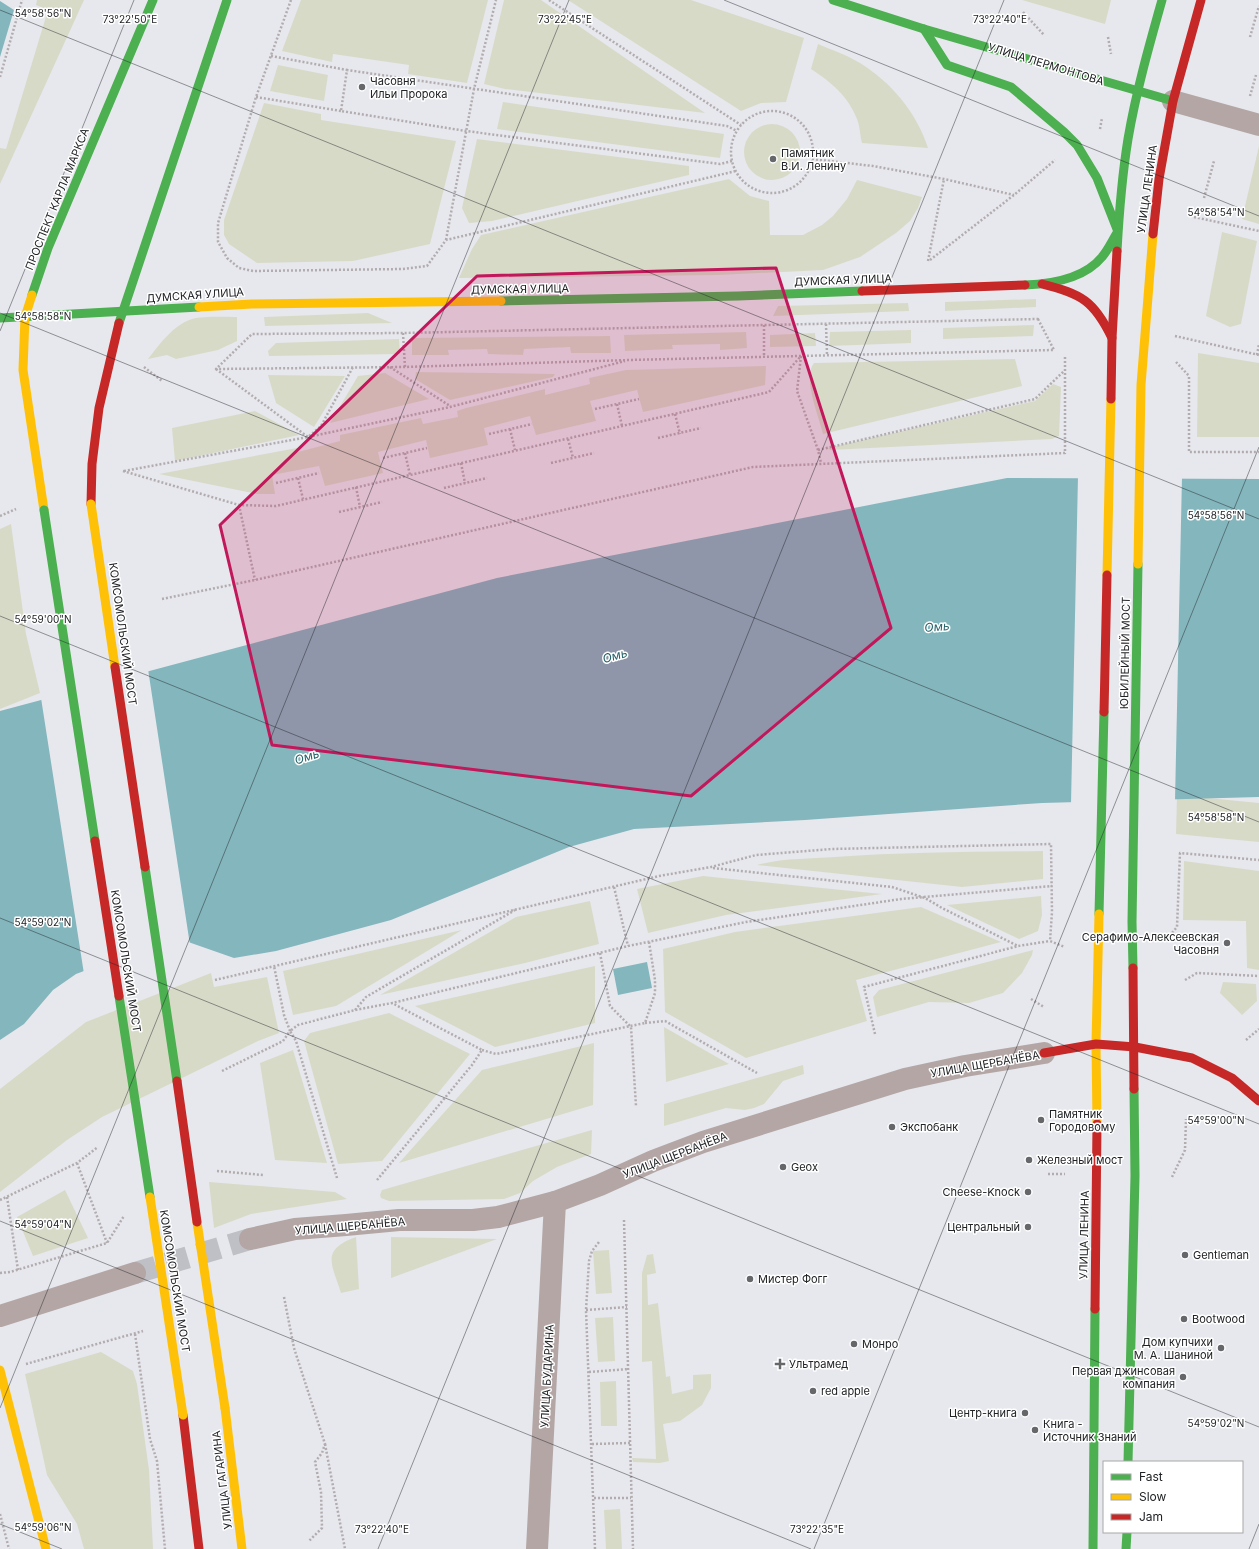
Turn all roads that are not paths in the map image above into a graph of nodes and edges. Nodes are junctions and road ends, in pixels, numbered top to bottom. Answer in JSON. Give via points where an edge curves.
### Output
{"nodes":[{"id":1,"x":153,"y":0,"type":"edge"},
{"id":2,"x":227,"y":0,"type":"edge"},
{"id":3,"x":833,"y":0,"type":"edge"},
{"id":4,"x":1162,"y":0,"type":"edge"},
{"id":5,"x":1201,"y":0,"type":"edge"},
{"id":6,"x":924,"y":29,"type":"junction"},
{"id":7,"x":1137,"y":92,"type":"junction"},
{"id":8,"x":1173,"y":101,"type":"junction"},
{"id":9,"x":1259,"y":125,"type":"edge"},
{"id":10,"x":1118,"y":232,"type":"junction"},
{"id":11,"x":1040,"y":284,"type":"junction"},
{"id":12,"x":121,"y":312,"type":"junction"},
{"id":13,"x":25,"y":317,"type":"junction"},
{"id":14,"x":0,"y":318,"type":"edge"},
{"id":15,"x":1112,"y":338,"type":"junction"},
{"id":16,"x":1112,"y":384,"type":"joint"},
{"id":17,"x":1142,"y":384,"type":"joint"},
{"id":18,"x":44,"y":510,"type":"joint"},
{"id":19,"x":1099,"y":921,"type":"joint"},
{"id":20,"x":1096,"y":1044,"type":"junction"},
{"id":21,"x":1134,"y":1047,"type":"junction"},
{"id":22,"x":1044,"y":1053,"type":"joint"},
{"id":23,"x":1259,"y":1102,"type":"edge"},
{"id":24,"x":555,"y":1202,"type":"junction"},
{"id":25,"x":250,"y":1239,"type":"tunnel mouth"},
{"id":26,"x":135,"y":1273,"type":"tunnel mouth"},
{"id":27,"x":0,"y":1316,"type":"edge"},
{"id":28,"x":0,"y":1370,"type":"edge"},
{"id":29,"x":225,"y":1408,"type":"joint"},
{"id":30,"x":1128,"y":1461,"type":"edge"},
{"id":31,"x":1127,"y":1533,"type":"edge"},
{"id":32,"x":46,"y":1549,"type":"edge"},
{"id":33,"x":199,"y":1549,"type":"edge"},
{"id":34,"x":242,"y":1549,"type":"edge"},
{"id":35,"x":537,"y":1549,"type":"edge"},
{"id":36,"x":1093,"y":1549,"type":"edge"},
{"id":37,"x":1126,"y":1549,"type":"edge"}],
"edges":[{"from":1,"to":13,"type":"main road","name":"ПРОСПЕКТ КАРЛА МАРКСА","via":[[50,242]]},
{"from":2,"to":12,"type":"main road"},
{"from":3,"to":6,"type":"main road","name":"УЛИЦА ЛЕРМОНТОВА"},
{"from":4,"to":7,"type":"main road","name":"УЛИЦА ЛЕНИНА"},
{"from":5,"to":8,"type":"main road","name":"УЛИЦА ЛЕНИНА"},
{"from":6,"to":7,"type":"main road","name":"УЛИЦА ЛЕРМОНТОВА"},
{"from":6,"to":10,"type":"main road","via":[[947,65],[1011,87],[1077,145],[1097,178]]},
{"from":7,"to":8,"type":"main road","name":"УЛИЦА ЛЕРМОНТОВА"},
{"from":7,"to":10,"type":"main road","name":"УЛИЦА ЛЕНИНА","via":[[1128,142]]},
{"from":8,"to":9,"type":"street","name":"УЛИЦА ЛЕРМОНТОВА"},
{"from":8,"to":17,"type":"main road","name":"УЛИЦА ЛЕНИНА","via":[[1153,229]]},
{"from":10,"to":11,"type":"main road","via":[[1093,266],[1082,273]]},
{"from":10,"to":15,"type":"main road","name":"УЛИЦА ЛЕНИНА"},
{"from":11,"to":12,"type":"main road","name":"ДУМСКАЯ УЛИЦА","via":[[738,296],[252,304]]},
{"from":11,"to":15,"type":"main road","via":[[1065,290],[1089,303],[1099,313]]},
{"from":12,"to":13,"type":"main road","name":"ДУМСКАЯ УЛИЦА"},
{"from":12,"to":29,"type":"main road","name":"КОМСОМОЛЬСКИЙ МОСТ","bridge":true,"via":[[99,408],[92,464],[92,504]]},
{"from":13,"to":14,"type":"main road","name":"ДУМСКАЯ УЛИЦА"},
{"from":13,"to":18,"type":"main road","name":"ПРОСПЕКТ КАРЛА МАРКСА","via":[[23,370]]},
{"from":15,"to":16,"type":"main road","name":"УЛИЦА ЛЕНИНА"},
{"from":16,"to":19,"type":"main road","name":"ЮБИЛЕЙНЫЙ МОСТ"},
{"from":17,"to":21,"type":"main road","name":"ЮБИЛЕЙНЫЙ МОСТ","via":[[1132,922]]},
{"from":18,"to":33,"type":"main road","name":"КОМСОМОЛЬСКИЙ МОСТ","bridge":true,"via":[[183,1415]]},
{"from":19,"to":20,"type":"main road","name":"УЛИЦА ЛЕНИНА"},
{"from":20,"to":21,"type":"main road","name":"УЛИЦА ЩЕРБАНЁВА"},
{"from":20,"to":22,"type":"main road","name":"УЛИЦА ЩЕРБАНЁВА"},
{"from":20,"to":36,"type":"main road","name":"УЛИЦА ЛЕНИНА"},
{"from":21,"to":23,"type":"main road","name":"УЛИЦА ЩЕРБАНЁВА","via":[[1192,1058],[1232,1078]]},
{"from":21,"to":30,"type":"main road","via":[[1135,1176]]},
{"from":22,"to":24,"type":"street","name":"УЛИЦА ЩЕРБАНЁВА","via":[[905,1079],[703,1142]]},
{"from":24,"to":25,"type":"street","name":"УЛИЦА ЩЕРБАНЁВА","via":[[498,1217],[473,1220],[399,1220],[295,1229]]},
{"from":24,"to":35,"type":"street","name":"УЛИЦА БУДАРИНА"},
{"from":26,"to":27,"type":"street"},
{"from":28,"to":32,"type":"main road"},
{"from":29,"to":34,"type":"main road","name":"УЛИЦА ГАГАРИНА"},
{"from":31,"to":37,"type":"main road"}]}
